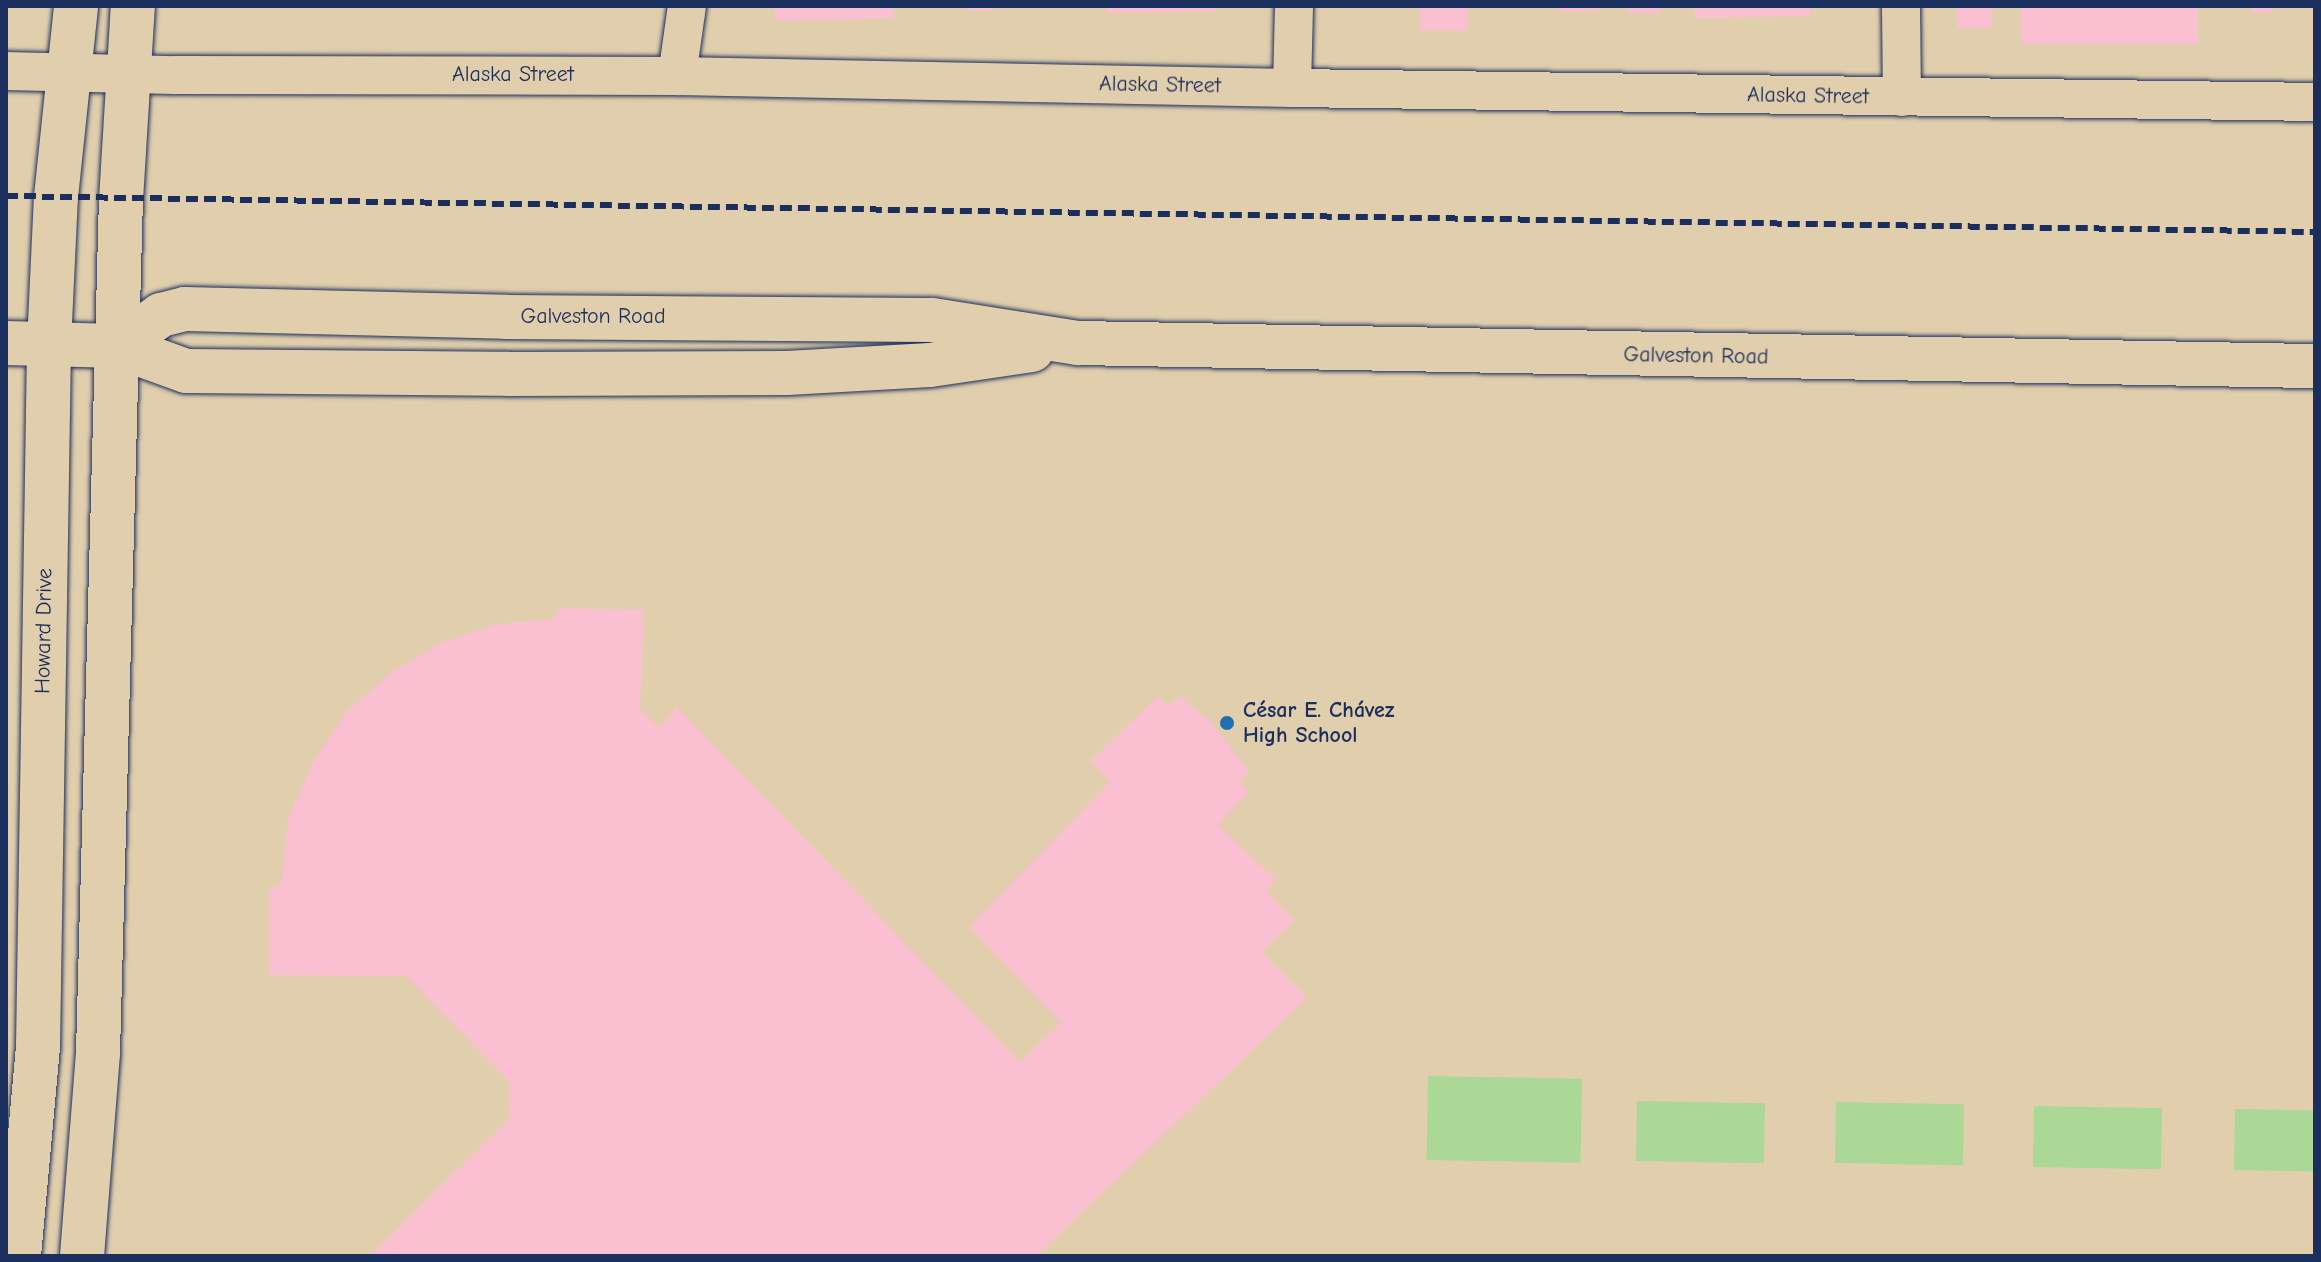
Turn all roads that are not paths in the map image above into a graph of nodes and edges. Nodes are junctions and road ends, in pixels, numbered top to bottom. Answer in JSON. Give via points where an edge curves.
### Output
{"nodes":[{"id":1,"x":76,"y":6,"type":"edge"},
{"id":2,"x":133,"y":6,"type":"edge"},
{"id":3,"x":687,"y":6,"type":"edge"},
{"id":4,"x":1294,"y":6,"type":"edge"},
{"id":5,"x":1901,"y":6,"type":"edge"},
{"id":6,"x":6,"y":71,"type":"edge"},
{"id":7,"x":68,"y":72,"type":"junction"},
{"id":8,"x":130,"y":74,"type":"junction"},
{"id":9,"x":677,"y":76,"type":"junction"},
{"id":10,"x":1292,"y":88,"type":"junction"},
{"id":11,"x":1902,"y":97,"type":"junction"},
{"id":12,"x":2315,"y":102,"type":"edge"},
{"id":13,"x":713,"y":317,"type":"junction"},
{"id":14,"x":6,"y":343,"type":"edge"},
{"id":15,"x":1078,"y":343,"type":"junction"},
{"id":16,"x":49,"y":344,"type":"junction"},
{"id":17,"x":117,"y":346,"type":"junction"},
{"id":18,"x":2315,"y":366,"type":"edge"},
{"id":19,"x":713,"y":373,"type":"junction"},
{"id":20,"x":39,"y":947,"type":"junction"},
{"id":21,"x":101,"y":947,"type":"junction"},
{"id":22,"x":19,"y":1256,"type":"edge"},
{"id":23,"x":82,"y":1256,"type":"edge"}],
"edges":[{"from":1,"to":7,"type":"main road","name":"Howard Drive"},
{"from":2,"to":8,"type":"main road"},
{"from":3,"to":9,"type":"street"},
{"from":4,"to":10,"type":"street"},
{"from":5,"to":11,"type":"street"},
{"from":6,"to":7,"type":"street","name":"Alaska Street"},
{"from":7,"to":8,"type":"street","name":"Alaska Street"},
{"from":7,"to":16,"type":"main road","name":"Howard Drive"},
{"from":8,"to":9,"type":"street","name":"Alaska Street"},
{"from":8,"to":17,"type":"main road"},
{"from":9,"to":10,"type":"street","name":"Alaska Street"},
{"from":10,"to":11,"type":"street","name":"Alaska Street"},
{"from":11,"to":12,"type":"street","name":"Alaska Street"},
{"from":13,"to":15,"type":"main road","name":"Galveston Road","via":[[932,320]]},
{"from":13,"to":17,"type":"main road","name":"Galveston Road","via":[[185,309],[161,315]]},
{"from":13,"to":19,"type":"main road"},
{"from":14,"to":16,"type":"main road","name":"Galveston Road"},
{"from":15,"to":18,"type":"main road","name":"Galveston Road"},
{"from":15,"to":19,"type":"main road","name":"Galveston Road","via":[[930,365]]},
{"from":16,"to":17,"type":"main road","name":"Galveston Road"},
{"from":16,"to":20,"type":"main road","name":"Howard Drive"},
{"from":17,"to":19,"type":"main road","name":"Galveston Road","via":[[186,371]]},
{"from":17,"to":21,"type":"main road"},
{"from":20,"to":21,"type":"main road"},
{"from":20,"to":22,"type":"main road","name":"Howard Drive","via":[[38,1047]]},
{"from":21,"to":23,"type":"main road"}]}
